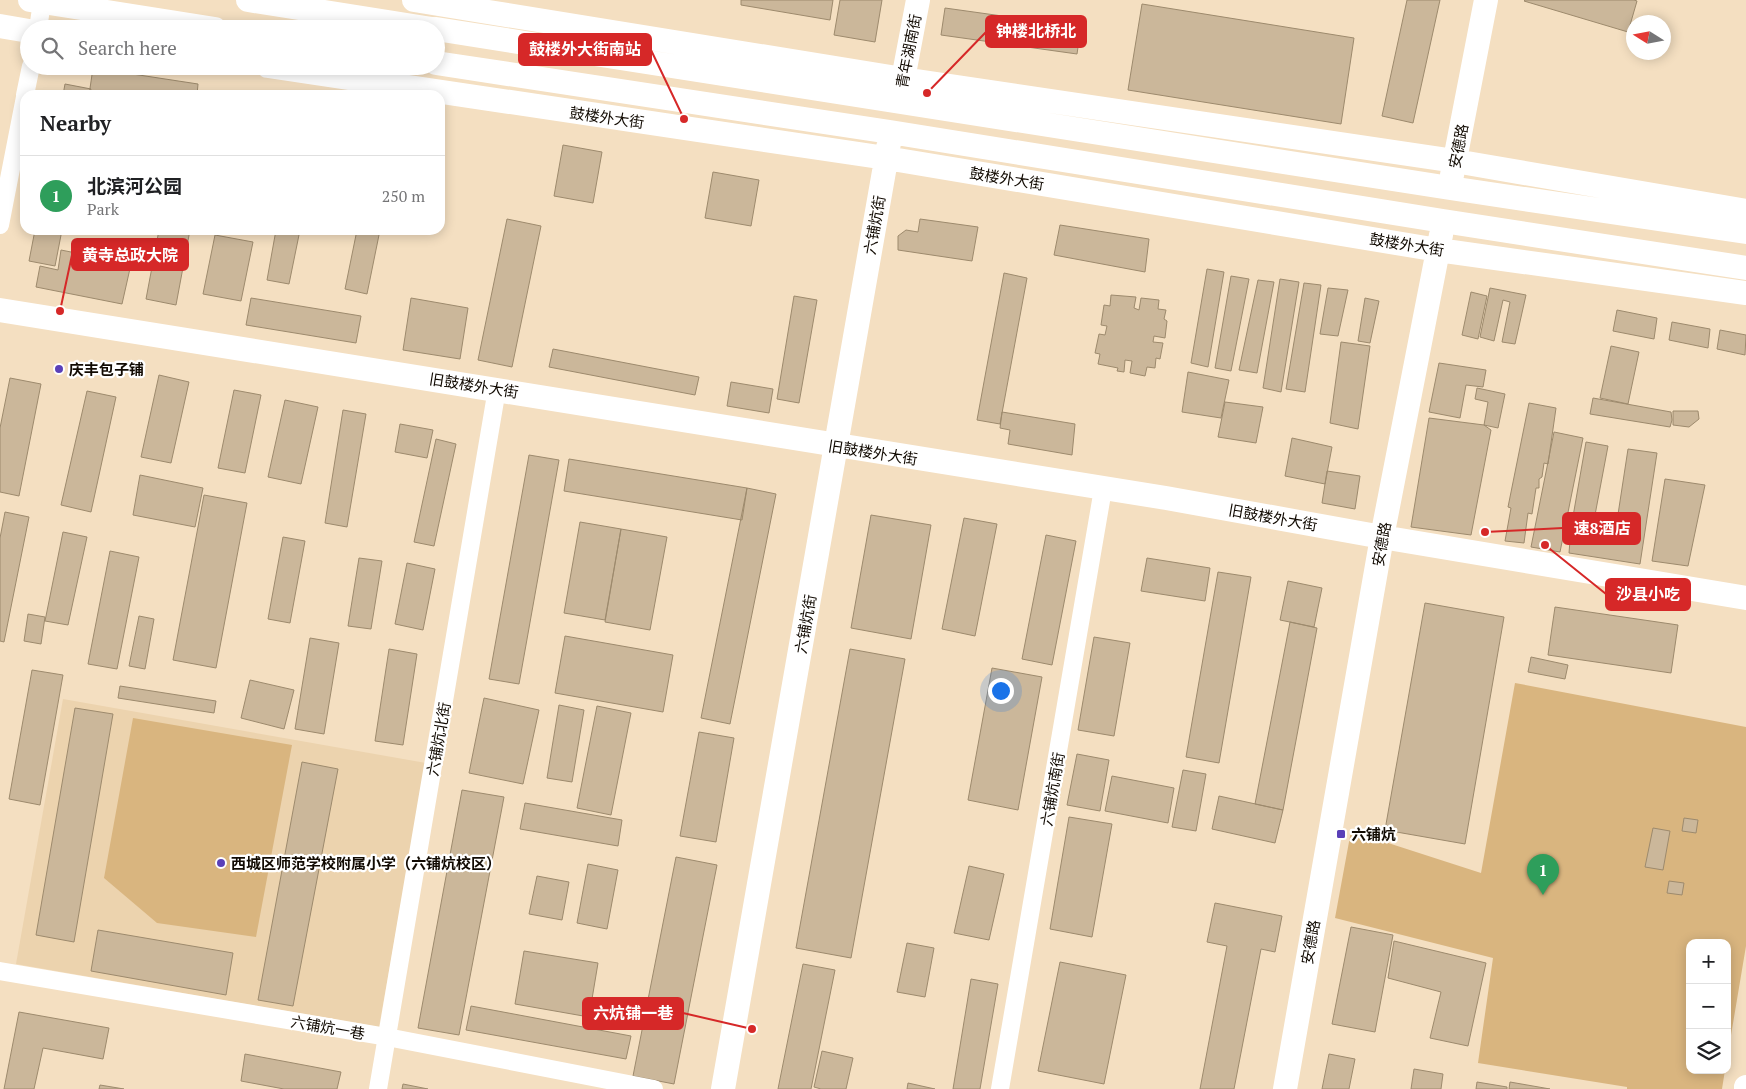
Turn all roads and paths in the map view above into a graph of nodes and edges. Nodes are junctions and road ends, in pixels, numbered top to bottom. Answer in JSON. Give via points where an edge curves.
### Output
{"nodes":[{"id":1,"x":248,"y":0,"type":"edge"},
{"id":2,"x":414,"y":0,"type":"edge"},
{"id":3,"x":918,"y":0,"type":"edge"},
{"id":4,"x":1486,"y":0,"type":"edge"},
{"id":5,"x":36,"y":1,"type":"edge"},
{"id":6,"x":37,"y":20,"type":"edge"},
{"id":7,"x":157,"y":20,"type":"edge"},
{"id":8,"x":375,"y":20,"type":"edge"},
{"id":9,"x":0,"y":26,"type":"edge"},
{"id":10,"x":20,"y":29,"type":"edge"},
{"id":11,"x":445,"y":31,"type":"edge"},
{"id":12,"x":445,"y":64,"type":"edge"},
{"id":13,"x":29,"y":75,"type":"edge"},
{"id":14,"x":328,"y":75,"type":"edge"},
{"id":15,"x":26,"y":90,"type":"edge"},
{"id":16,"x":429,"y":90,"type":"edge"},
{"id":17,"x":901,"y":91,"type":"junction"},
{"id":18,"x":445,"y":92,"type":"edge"},
{"id":19,"x":20,"y":122,"type":"edge"},
{"id":20,"x":890,"y":132,"type":"junction"},
{"id":21,"x":886,"y":158,"type":"junction"},
{"id":22,"x":1455,"y":161,"type":"junction"},
{"id":23,"x":1450,"y":188,"type":"junction"},
{"id":24,"x":1746,"y":211,"type":"edge"},
{"id":25,"x":1444,"y":221,"type":"junction"},
{"id":26,"x":0,"y":225,"type":"edge"},
{"id":27,"x":1746,"y":232,"type":"edge"},
{"id":28,"x":1438,"y":250,"type":"junction"},
{"id":29,"x":1746,"y":268,"type":"edge"},
{"id":30,"x":1746,"y":293,"type":"edge"},
{"id":31,"x":0,"y":310,"type":"edge"},
{"id":32,"x":497,"y":389,"type":"junction"},
{"id":33,"x":836,"y":445,"type":"junction"},
{"id":34,"x":1103,"y":489,"type":"junction"},
{"id":35,"x":1382,"y":537,"type":"junction"},
{"id":36,"x":1746,"y":598,"type":"edge"},
{"id":37,"x":0,"y":971,"type":"edge"},
{"id":38,"x":387,"y":1037,"type":"junction"},
{"id":39,"x":378,"y":1089,"type":"edge"},
{"id":40,"x":654,"y":1089,"type":"edge"},
{"id":41,"x":723,"y":1089,"type":"edge"},
{"id":42,"x":1000,"y":1089,"type":"edge"},
{"id":43,"x":1285,"y":1089,"type":"edge"}],
"edges":[{"from":1,"to":8,"type":"street"},
{"from":2,"to":17,"type":"street"},
{"from":3,"to":17,"type":"street","name":"青年湖南街"},
{"from":4,"to":22,"type":"street","name":"安德路"},
{"from":5,"to":6,"type":"street"},
{"from":5,"to":7,"type":"street"},
{"from":9,"to":10,"type":"street"},
{"from":11,"to":17,"type":"street"},
{"from":12,"to":20,"type":"street","name":"鼓楼外大街"},
{"from":13,"to":15,"type":"street"},
{"from":14,"to":16,"type":"street","name":"鼓楼外大街"},
{"from":17,"to":22,"type":"street"},
{"from":17,"to":23,"type":"street"},
{"from":18,"to":21,"type":"street","name":"鼓楼外大街"},
{"from":19,"to":26,"type":"street"},
{"from":20,"to":21,"type":"street","name":"六铺炕街"},
{"from":20,"to":25,"type":"street","name":"鼓楼外大街"},
{"from":21,"to":28,"type":"street","name":"鼓楼外大街"},
{"from":21,"to":33,"type":"street","name":"六铺炕街"},
{"from":22,"to":23,"type":"street","name":"安德路"},
{"from":22,"to":24,"type":"street"},
{"from":23,"to":25,"type":"street","name":"安德路"},
{"from":23,"to":27,"type":"street"},
{"from":25,"to":28,"type":"street","name":"安德路"},
{"from":25,"to":29,"type":"street","name":"鼓楼外大街"},
{"from":28,"to":30,"type":"street","name":"鼓楼外大街"},
{"from":28,"to":35,"type":"street","name":"安德路"},
{"from":31,"to":32,"type":"street","name":"旧鼓楼外大街"},
{"from":32,"to":33,"type":"street","name":"旧鼓楼外大街"},
{"from":32,"to":38,"type":"street","name":"六铺炕北街"},
{"from":33,"to":34,"type":"street","name":"旧鼓楼外大街"},
{"from":33,"to":41,"type":"street","name":"六铺炕街"},
{"from":34,"to":35,"type":"street","name":"旧鼓楼外大街"},
{"from":34,"to":42,"type":"street","name":"六铺炕南街"},
{"from":35,"to":36,"type":"street","name":"旧鼓楼外大街"},
{"from":35,"to":43,"type":"street","name":"安德路"},
{"from":37,"to":38,"type":"street","name":"六铺炕一巷"},
{"from":38,"to":39,"type":"street","name":"六铺炕北街"},
{"from":38,"to":40,"type":"street","name":"六铺炕一巷"}]}
